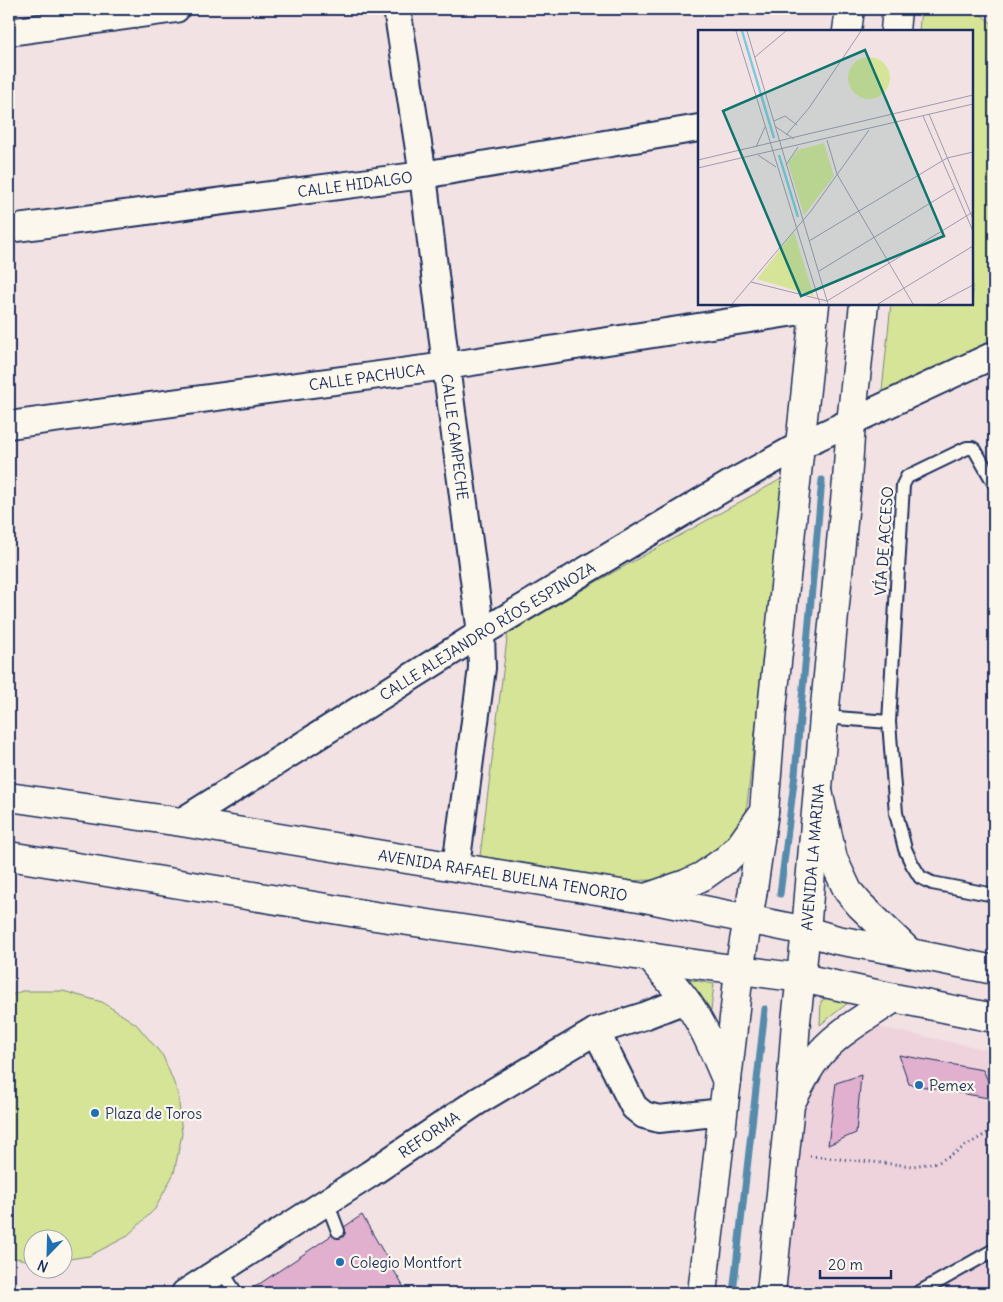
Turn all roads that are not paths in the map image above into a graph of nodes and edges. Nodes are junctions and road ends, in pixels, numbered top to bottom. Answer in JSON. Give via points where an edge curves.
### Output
{"nodes":[{"id":1,"x":176,"y":9,"type":"edge"},
{"id":2,"x":397,"y":9,"type":"edge"},
{"id":3,"x":850,"y":9,"type":"edge"},
{"id":4,"x":897,"y":9,"type":"edge"},
{"id":5,"x":846,"y":30,"type":"edge"},
{"id":6,"x":895,"y":30,"type":"edge"},
{"id":7,"x":9,"y":32,"type":"edge"},
{"id":8,"x":698,"y":128,"type":"edge"},
{"id":9,"x":423,"y":174,"type":"junction"},
{"id":10,"x":9,"y":229,"type":"edge"},
{"id":11,"x":864,"y":305,"type":"edge"},
{"id":12,"x":814,"y":306,"type":"edge"},
{"id":13,"x":994,"y":355,"type":"edge"},
{"id":14,"x":446,"y":366,"type":"junction"},
{"id":15,"x":851,"y":423,"type":"junction"},
{"id":16,"x":9,"y":424,"type":"edge"},
{"id":17,"x":799,"y":446,"type":"junction"},
{"id":18,"x":994,"y":483,"type":"edge"},
{"id":19,"x":481,"y":633,"type":"junction"},
{"id":20,"x":824,"y":717,"type":"junction"},
{"id":21,"x":890,"y":722,"type":"junction"},
{"id":22,"x":818,"y":792,"type":"junction"},
{"id":23,"x":9,"y":797,"type":"edge"},
{"id":24,"x":764,"y":812,"type":"junction"},
{"id":25,"x":181,"y":822,"type":"junction"},
{"id":26,"x":9,"y":856,"type":"edge"},
{"id":27,"x":456,"y":866,"type":"junction"},
{"id":28,"x":994,"y":895,"type":"edge"},
{"id":29,"x":645,"y":898,"type":"junction"},
{"id":30,"x":748,"y":919,"type":"junction"},
{"id":31,"x":806,"y":931,"type":"junction"},
{"id":32,"x":910,"y":953,"type":"junction"},
{"id":33,"x":649,"y":956,"type":"junction"},
{"id":34,"x":739,"y":970,"type":"junction"},
{"id":35,"x":994,"y":970,"type":"edge"},
{"id":36,"x":802,"y":978,"type":"junction"},
{"id":37,"x":894,"y":998,"type":"junction"},
{"id":38,"x":685,"y":1000,"type":"junction"},
{"id":39,"x":994,"y":1018,"type":"edge"},
{"id":40,"x":596,"y":1031,"type":"junction"},
{"id":41,"x":727,"y":1080,"type":"junction"},
{"id":42,"x":790,"y":1104,"type":"junction"},
{"id":43,"x":723,"y":1112,"type":"junction"},
{"id":44,"x":327,"y":1202,"type":"junction"},
{"id":45,"x":338,"y":1231,"type":"dead end"},
{"id":46,"x":994,"y":1250,"type":"edge"},
{"id":47,"x":221,"y":1270,"type":"junction"},
{"id":48,"x":185,"y":1293,"type":"edge"},
{"id":49,"x":236,"y":1293,"type":"edge"},
{"id":50,"x":702,"y":1293,"type":"edge"},
{"id":51,"x":771,"y":1293,"type":"edge"},
{"id":52,"x":918,"y":1293,"type":"edge"}],
"edges":[{"from":1,"to":7,"type":"street"},
{"from":2,"to":9,"type":"street","name":"CALLE CAMPECHE"},
{"from":3,"to":5,"type":"main road"},
{"from":4,"to":6,"type":"main road"},
{"from":8,"to":9,"type":"street","name":"CALLE HIDALGO"},
{"from":9,"to":10,"type":"street","name":"CALLE HIDALGO"},
{"from":9,"to":14,"type":"street","name":"CALLE CAMPECHE"},
{"from":11,"to":15,"type":"main road","name":"AVENIDA LA MARINA"},
{"from":12,"to":14,"type":"street","name":"CALLE PACHUCA"},
{"from":12,"to":17,"type":"main road"},
{"from":13,"to":15,"type":"street"},
{"from":14,"to":16,"type":"street","name":"CALLE PACHUCA"},
{"from":14,"to":19,"type":"street","name":"CALLE CAMPECHE"},
{"from":15,"to":17,"type":"street"},
{"from":15,"to":20,"type":"main road","name":"AVENIDA LA MARINA"},
{"from":17,"to":19,"type":"street","name":"CALLE ALEJANDRO RÍOS ESPINOZA"},
{"from":17,"to":24,"type":"main road"},
{"from":18,"to":21,"type":"lane","name":"VÍA DE ACCESO","via":[[972,448],[904,481]]},
{"from":19,"to":25,"type":"street","name":"CALLE ALEJANDRO RÍOS ESPINOZA"},
{"from":19,"to":27,"type":"street","name":"CALLE CAMPECHE","via":[[482,668]]},
{"from":20,"to":21,"type":"lane"},
{"from":20,"to":22,"type":"main road","name":"AVENIDA LA MARINA"},
{"from":21,"to":28,"type":"lane","name":"VÍA DE ACCESO","via":[[896,813],[912,864],[920,877],[932,883]]},
{"from":22,"to":31,"type":"main road","name":"AVENIDA LA MARINA"},
{"from":22,"to":32,"type":"main road","via":[[833,859],[848,891]]},
{"from":23,"to":25,"type":"main road","name":"AVENIDA RAFAEL BUELNA TENORIO"},
{"from":24,"to":29,"type":"main road","via":[[727,859],[703,876]]},
{"from":24,"to":30,"type":"main road"},
{"from":25,"to":27,"type":"main road","name":"AVENIDA RAFAEL BUELNA TENORIO"},
{"from":26,"to":33,"type":"main road","via":[[375,916]]},
{"from":27,"to":29,"type":"main road","name":"AVENIDA RAFAEL BUELNA TENORIO"},
{"from":29,"to":30,"type":"main road","name":"AVENIDA RAFAEL BUELNA TENORIO"},
{"from":30,"to":31,"type":"main road","name":"AVENIDA RAFAEL BUELNA TENORIO"},
{"from":30,"to":34,"type":"main road"},
{"from":31,"to":32,"type":"main road","name":"AVENIDA RAFAEL BUELNA TENORIO"},
{"from":31,"to":36,"type":"main road","name":"AVENIDA LA MARINA"},
{"from":32,"to":35,"type":"main road","name":"AVENIDA RAFAEL BUELNA TENORIO"},
{"from":33,"to":34,"type":"main road"},
{"from":33,"to":38,"type":"main road"},
{"from":34,"to":36,"type":"main road"},
{"from":34,"to":41,"type":"main road"},
{"from":36,"to":37,"type":"main road"},
{"from":36,"to":42,"type":"main road","name":"AVENIDA LA MARINA"},
{"from":37,"to":39,"type":"main road"},
{"from":37,"to":42,"type":"main road","via":[[830,1044],[815,1060]]},
{"from":38,"to":40,"type":"street","name":"REFORMA"},
{"from":38,"to":41,"type":"main road"},
{"from":40,"to":43,"type":"street","via":[[634,1108],[644,1115],[659,1119]]},
{"from":40,"to":44,"type":"street","name":"REFORMA","via":[[478,1101]]},
{"from":41,"to":43,"type":"main road"},
{"from":42,"to":51,"type":"main road","name":"AVENIDA LA MARINA"},
{"from":43,"to":50,"type":"main road"},
{"from":44,"to":45,"type":"lane"},
{"from":44,"to":47,"type":"street","name":"REFORMA"},
{"from":46,"to":52,"type":"lane"},
{"from":47,"to":48,"type":"street","name":"REFORMA"},
{"from":47,"to":49,"type":"lane"}]}
